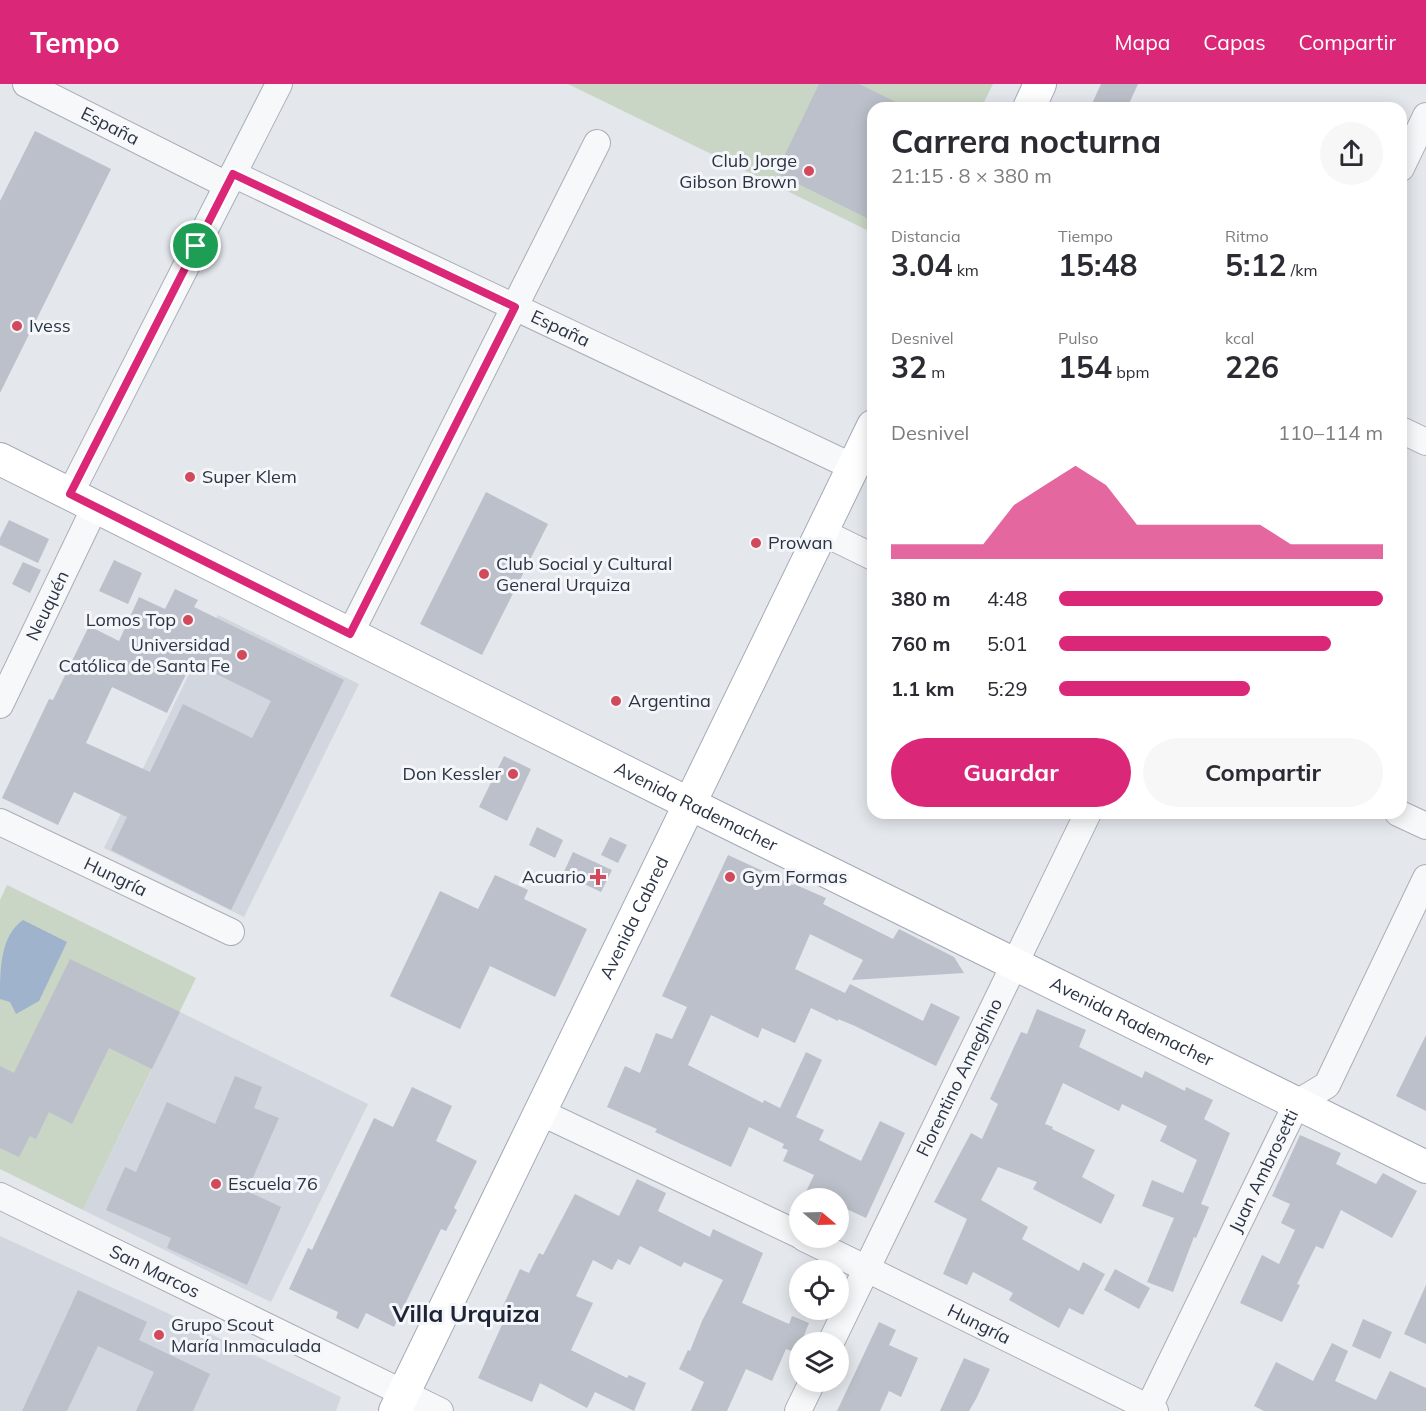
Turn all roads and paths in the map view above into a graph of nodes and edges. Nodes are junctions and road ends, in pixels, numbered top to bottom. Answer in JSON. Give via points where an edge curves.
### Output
{"nodes":[{"id":1,"x":26,"y":84,"type":"edge"},
{"id":2,"x":279,"y":84,"type":"edge"},
{"id":3,"x":1040,"y":84,"type":"edge"},
{"id":4,"x":1032,"y":102,"type":"edge"},
{"id":5,"x":1426,"y":116,"type":"edge"},
{"id":6,"x":597,"y":143,"type":"dead end"},
{"id":7,"x":1407,"y":156,"type":"edge"},
{"id":8,"x":230,"y":179,"type":"junction"},
{"id":9,"x":515,"y":307,"type":"junction"},
{"id":10,"x":1407,"y":433,"type":"edge"},
{"id":11,"x":867,"y":439,"type":"edge"},
{"id":12,"x":1426,"y":442,"type":"edge"},
{"id":13,"x":0,"y":459,"type":"edge"},
{"id":14,"x":854,"y":467,"type":"junction"},
{"id":15,"x":82,"y":500,"type":"junction"},
{"id":16,"x":822,"y":532,"type":"junction"},
{"id":17,"x":867,"y":554,"type":"edge"},
{"id":18,"x":350,"y":634,"type":"junction"},
{"id":19,"x":0,"y":705,"type":"edge"},
{"id":20,"x":690,"y":804,"type":"junction"},
{"id":21,"x":1407,"y":817,"type":"edge"},
{"id":22,"x":1085,"y":819,"type":"edge"},
{"id":23,"x":0,"y":822,"type":"edge"},
{"id":24,"x":1426,"y":826,"type":"edge"},
{"id":25,"x":1426,"y":878,"type":"edge"},
{"id":26,"x":231,"y":932,"type":"dead end"},
{"id":27,"x":1014,"y":963,"type":"junction"},
{"id":28,"x":1297,"y":1103,"type":"junction"},
{"id":29,"x":540,"y":1112,"type":"junction"},
{"id":30,"x":1426,"y":1167,"type":"edge"},
{"id":31,"x":0,"y":1196,"type":"edge"},
{"id":32,"x":789,"y":1230,"type":"edge"},
{"id":33,"x":826,"y":1248,"type":"edge"},
{"id":34,"x":867,"y":1267,"type":"junction"},
{"id":35,"x":836,"y":1332,"type":"edge"},
{"id":36,"x":807,"y":1392,"type":"edge"},
{"id":37,"x":399,"y":1402,"type":"edge"},
{"id":38,"x":1150,"y":1410,"type":"edge"},
{"id":39,"x":440,"y":1411,"type":"edge"},
{"id":40,"x":798,"y":1411,"type":"edge"}],
"edges":[{"from":1,"to":8,"type":"street","name":"España"},
{"from":2,"to":8,"type":"street","name":"Neuquén"},
{"from":3,"to":4,"type":"main road"},
{"from":5,"to":7,"type":"street"},
{"from":6,"to":9,"type":"street"},
{"from":8,"to":9,"type":"street","name":"España"},
{"from":8,"to":15,"type":"street","name":"Neuquén"},
{"from":9,"to":14,"type":"street","name":"España"},
{"from":9,"to":18,"type":"street"},
{"from":10,"to":12,"type":"street"},
{"from":11,"to":14,"type":"main road","name":"Avenida Cabred"},
{"from":13,"to":15,"type":"main road","name":"Avenida Rademacher"},
{"from":14,"to":16,"type":"main road","name":"Avenida Cabred"},
{"from":15,"to":18,"type":"main road","name":"Avenida Rademacher"},
{"from":15,"to":19,"type":"street","name":"Neuquén"},
{"from":16,"to":17,"type":"street"},
{"from":16,"to":20,"type":"main road","name":"Avenida Cabred"},
{"from":18,"to":20,"type":"main road","name":"Avenida Rademacher"},
{"from":20,"to":27,"type":"main road","name":"Avenida Rademacher"},
{"from":20,"to":29,"type":"main road","name":"Avenida Cabred"},
{"from":21,"to":24,"type":"street"},
{"from":22,"to":27,"type":"street","name":"Florentino Ameghino"},
{"from":23,"to":26,"type":"street","name":"Hungría"},
{"from":25,"to":28,"type":"street","name":"Juan Ambrosetti","via":[[1328,1084]]},
{"from":27,"to":28,"type":"main road","name":"Avenida Rademacher"},
{"from":27,"to":34,"type":"street","name":"Florentino Ameghino"},
{"from":28,"to":30,"type":"main road","name":"Avenida Rademacher"},
{"from":28,"to":38,"type":"street","name":"Juan Ambrosetti"},
{"from":29,"to":32,"type":"street"},
{"from":29,"to":37,"type":"main road","name":"Avenida Cabred"},
{"from":31,"to":37,"type":"street","name":"San Marcos"},
{"from":33,"to":34,"type":"street","name":"Hungría"},
{"from":34,"to":35,"type":"street","name":"Florentino Ameghino"},
{"from":34,"to":38,"type":"street","name":"Hungría"},
{"from":36,"to":40,"type":"street"},
{"from":37,"to":39,"type":"street","name":"San Marcos"}]}
